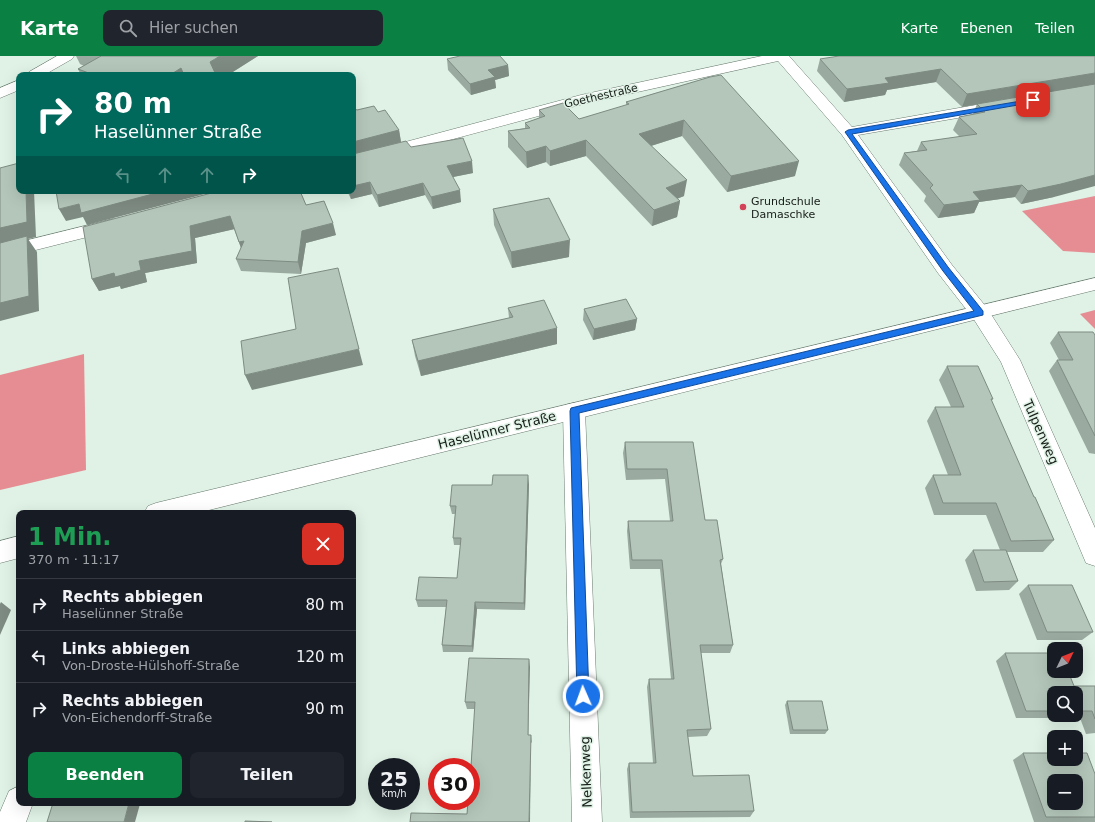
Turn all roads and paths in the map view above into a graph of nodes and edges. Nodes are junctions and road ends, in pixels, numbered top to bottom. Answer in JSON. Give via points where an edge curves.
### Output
{"nodes":[{"id":1,"x":67,"y":56,"type":"edge"},
{"id":2,"x":781,"y":56,"type":"edge"},
{"id":3,"x":39,"y":72,"type":"edge"},
{"id":4,"x":16,"y":86,"type":"edge"},
{"id":5,"x":0,"y":94,"type":"edge"},
{"id":6,"x":1018,"y":103,"type":"edge"},
{"id":7,"x":848,"y":132,"type":"junction"},
{"id":8,"x":356,"y":160,"type":"edge"},
{"id":9,"x":128,"y":222,"type":"edge"},
{"id":10,"x":0,"y":253,"type":"edge"},
{"id":11,"x":1095,"y":284,"type":"edge"},
{"id":12,"x":980,"y":313,"type":"junction"},
{"id":13,"x":574,"y":411,"type":"junction"},
{"id":14,"x":168,"y":510,"type":"edge"},
{"id":15,"x":16,"y":548,"type":"edge"},
{"id":16,"x":0,"y":552,"type":"edge"},
{"id":17,"x":1095,"y":555,"type":"edge"},
{"id":18,"x":17,"y":806,"type":"edge"},
{"id":19,"x":11,"y":822,"type":"edge"},
{"id":20,"x":587,"y":822,"type":"edge"}],
"edges":[{"from":1,"to":3,"type":"street"},
{"from":2,"to":7,"type":"street","name":"Tulpenweg"},
{"from":2,"to":8,"type":"street","name":"Goethestraße","via":[[581,100]]},
{"from":4,"to":5,"type":"street"},
{"from":6,"to":7,"type":"street"},
{"from":7,"to":12,"type":"street","name":"Tulpenweg","via":[[945,269]]},
{"from":9,"to":10,"type":"street"},
{"from":11,"to":12,"type":"street","name":"Haselünner Straße"},
{"from":12,"to":13,"type":"street","name":"Haselünner Straße"},
{"from":12,"to":17,"type":"street","name":"Tulpenweg","via":[[1010,360]]},
{"from":13,"to":14,"type":"street","name":"Haselünner Straße"},
{"from":13,"to":20,"type":"street","name":"Nelkenweg"},
{"from":15,"to":16,"type":"street"},
{"from":18,"to":19,"type":"street"}]}
